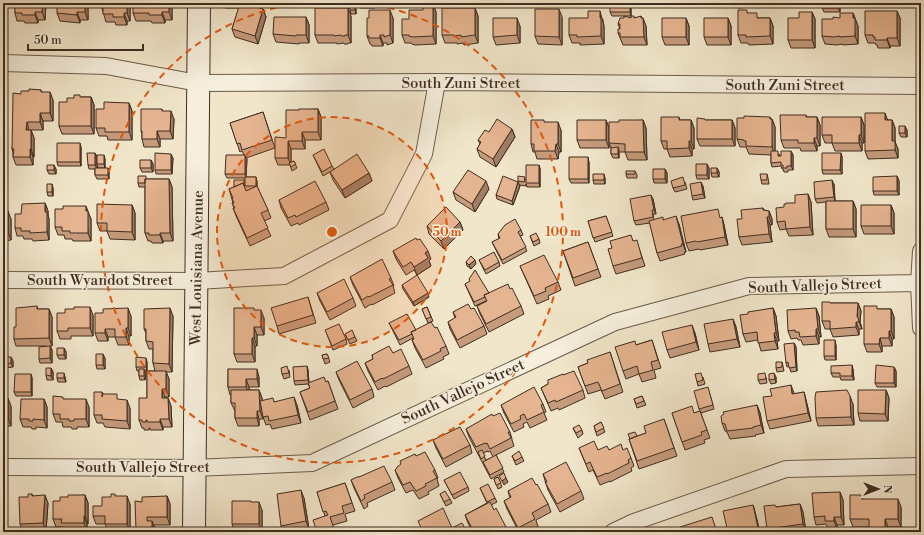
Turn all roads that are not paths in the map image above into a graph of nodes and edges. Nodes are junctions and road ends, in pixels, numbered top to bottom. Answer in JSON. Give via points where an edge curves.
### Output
{"nodes":[{"id":1,"x":199,"y":3,"type":"edge"},
{"id":2,"x":3,"y":63,"type":"edge"},
{"id":3,"x":437,"y":82,"type":"junction"},
{"id":4,"x":198,"y":83,"type":"junction"},
{"id":5,"x":921,"y":86,"type":"edge"},
{"id":6,"x":921,"y":251,"type":"edge"},
{"id":7,"x":3,"y":280,"type":"edge"},
{"id":8,"x":197,"y":281,"type":"junction"},
{"id":9,"x":919,"y":283,"type":"junction"},
{"id":10,"x":921,"y":328,"type":"edge"},
{"id":11,"x":921,"y":466,"type":"edge"},
{"id":12,"x":3,"y":467,"type":"edge"},
{"id":13,"x":194,"y":468,"type":"junction"},
{"id":14,"x":194,"y":532,"type":"edge"},
{"id":15,"x":613,"y":532,"type":"edge"}],
"edges":[{"from":1,"to":4,"type":"street","name":"West Louisiana Avenue"},
{"from":2,"to":4,"type":"street","name":"South Zuni Street","via":[[106,66]]},
{"from":3,"to":4,"type":"street","name":"South Zuni Street"},
{"from":3,"to":5,"type":"street","name":"South Zuni Street"},
{"from":3,"to":8,"type":"street","name":"South Wyandot Street","via":[[424,154],[390,220],[284,276]]},
{"from":4,"to":8,"type":"street","name":"West Louisiana Avenue"},
{"from":6,"to":9,"type":"street"},
{"from":7,"to":8,"type":"street","name":"South Wyandot Street"},
{"from":8,"to":13,"type":"street","name":"West Louisiana Avenue"},
{"from":9,"to":10,"type":"street"},
{"from":9,"to":13,"type":"street","name":"South Vallejo Street","via":[[749,286],[615,322],[312,463]]},
{"from":11,"to":15,"type":"street","via":[[786,469],[634,522]]},
{"from":12,"to":13,"type":"street","name":"South Vallejo Street"},
{"from":13,"to":14,"type":"street","name":"West Louisiana Avenue"}]}
